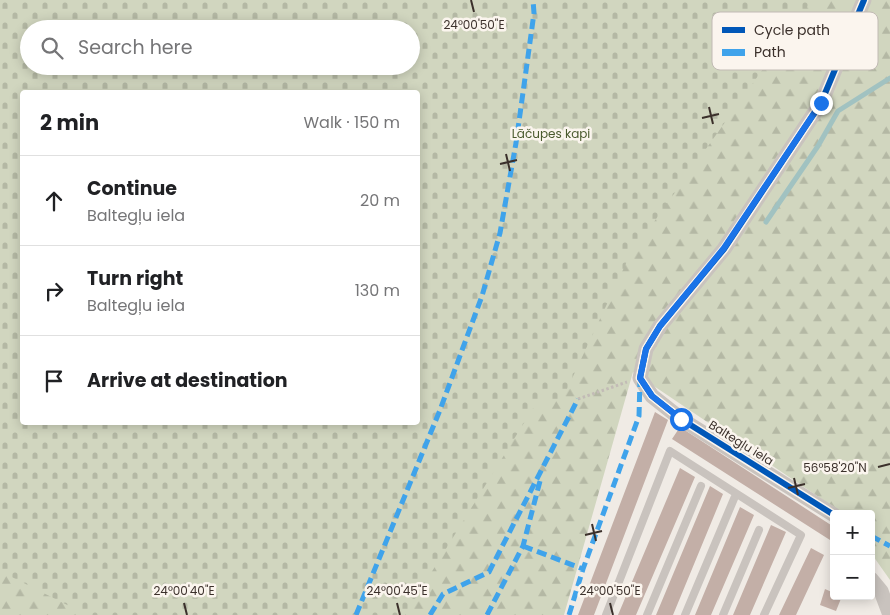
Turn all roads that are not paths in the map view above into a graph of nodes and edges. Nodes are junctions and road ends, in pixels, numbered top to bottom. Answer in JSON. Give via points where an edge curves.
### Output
{"nodes":[{"id":1,"x":864,"y":0,"type":"edge"},
{"id":2,"x":859,"y":12,"type":"edge"},
{"id":3,"x":835,"y":70,"type":"edge"},
{"id":4,"x":701,"y":486,"type":"dead end"},
{"id":5,"x":736,"y":494,"type":"junction"},
{"id":6,"x":830,"y":512,"type":"edge"},
{"id":7,"x":759,"y":530,"type":"dead end"},
{"id":8,"x":875,"y":583,"type":"edge"},
{"id":9,"x":606,"y":615,"type":"edge"},
{"id":10,"x":648,"y":615,"type":"edge"},
{"id":11,"x":685,"y":615,"type":"edge"},
{"id":12,"x":723,"y":615,"type":"edge"},
{"id":13,"x":764,"y":615,"type":"edge"},
{"id":14,"x":890,"y":615,"type":"edge"}],
"edges":[{"from":1,"to":2,"type":"street","name":"Baltegļu iela"},
{"from":3,"to":6,"type":"street","name":"Baltegļu iela","via":[[821,103],[724,248],[660,326],[646,349],[640,378],[652,396],[681,419]]},
{"from":4,"to":10,"type":"lane"},
{"from":5,"to":9,"type":"lane","via":[[670,451]]},
{"from":5,"to":11,"type":"lane"},
{"from":5,"to":13,"type":"lane","via":[[801,535]]},
{"from":7,"to":12,"type":"lane"},
{"from":8,"to":14,"type":"street"}]}
